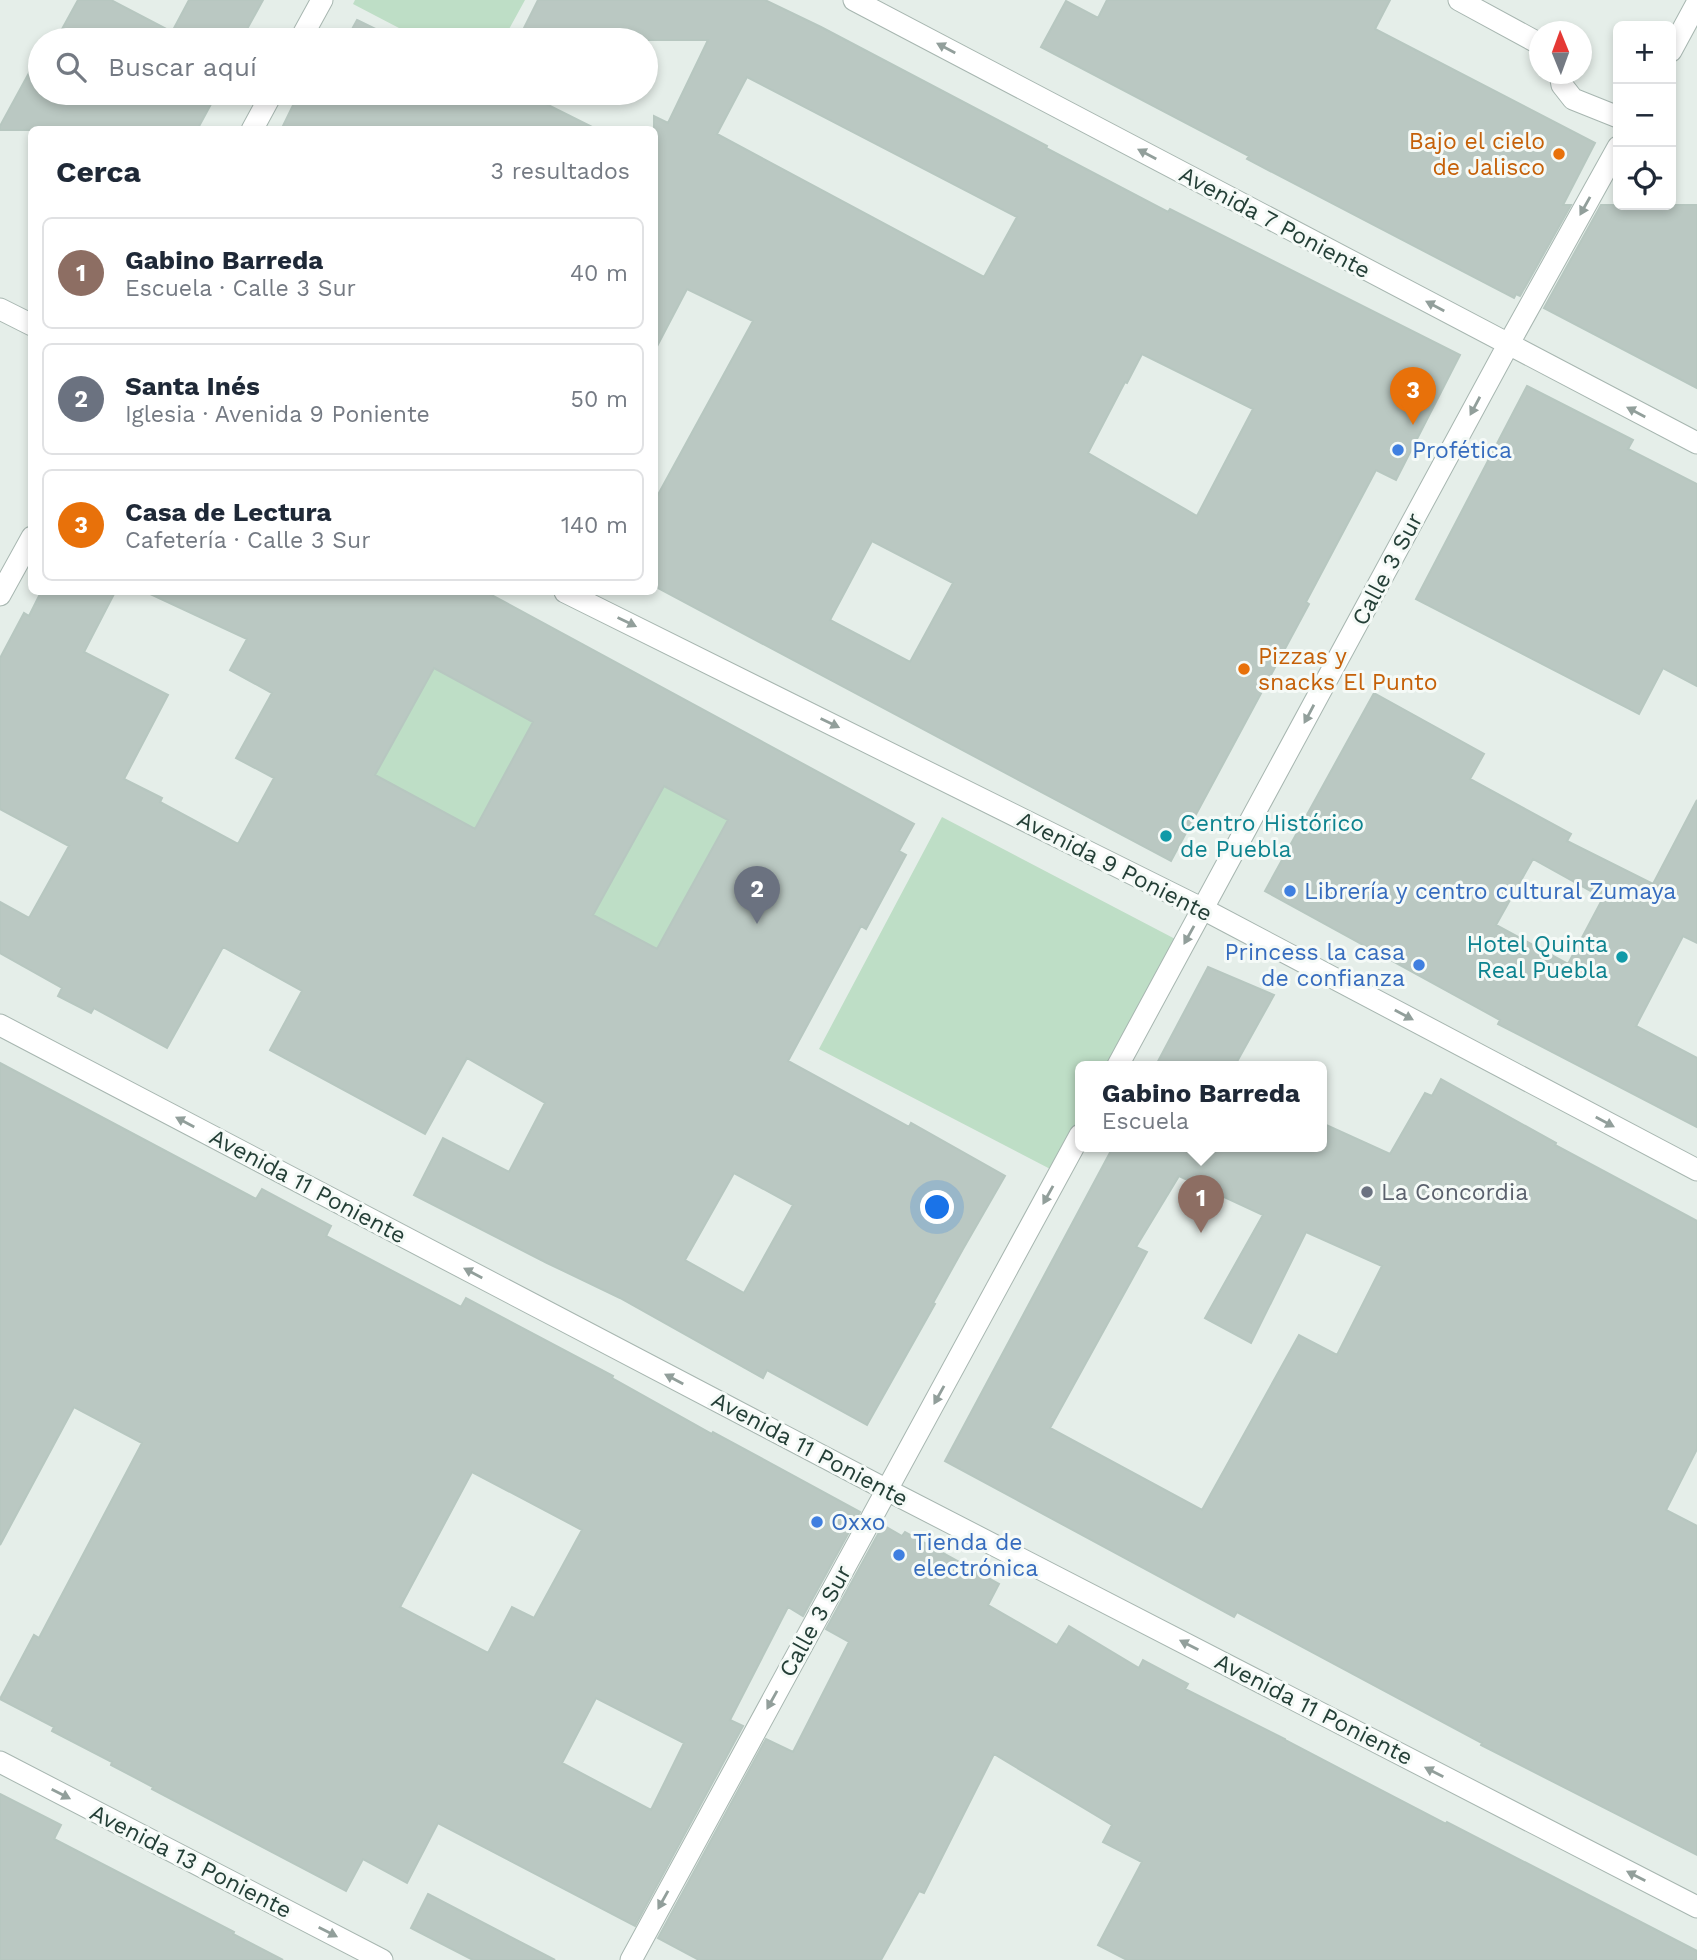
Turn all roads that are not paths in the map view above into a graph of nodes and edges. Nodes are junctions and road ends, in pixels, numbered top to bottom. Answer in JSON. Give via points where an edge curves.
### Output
{"nodes":[{"id":1,"x":322,"y":0,"type":"edge"},
{"id":2,"x":854,"y":0,"type":"edge"},
{"id":3,"x":1459,"y":0,"type":"edge"},
{"id":4,"x":1697,"y":3,"type":"edge"},
{"id":5,"x":307,"y":28,"type":"edge"},
{"id":6,"x":1529,"y":38,"type":"edge"},
{"id":7,"x":1676,"y":42,"type":"edge"},
{"id":8,"x":1562,"y":84,"type":"edge"},
{"id":9,"x":266,"y":105,"type":"edge"},
{"id":10,"x":1613,"y":115,"type":"edge"},
{"id":11,"x":254,"y":126,"type":"edge"},
{"id":12,"x":1613,"y":156,"type":"edge"},
{"id":13,"x":0,"y":309,"type":"edge"},
{"id":14,"x":28,"y":323,"type":"edge"},
{"id":15,"x":1508,"y":345,"type":"junction"},
{"id":16,"x":1697,"y":443,"type":"edge"},
{"id":17,"x":28,"y":544,"type":"edge"},
{"id":18,"x":0,"y":595,"type":"edge"},
{"id":19,"x":571,"y":595,"type":"edge"},
{"id":20,"x":1203,"y":909,"type":"junction"},
{"id":21,"x":0,"y":1025,"type":"edge"},
{"id":22,"x":1121,"y":1061,"type":"edge"},
{"id":23,"x":1075,"y":1144,"type":"edge"},
{"id":24,"x":1697,"y":1170,"type":"edge"},
{"id":25,"x":887,"y":1490,"type":"junction"},
{"id":26,"x":0,"y":1762,"type":"edge"},
{"id":27,"x":1697,"y":1907,"type":"edge"},
{"id":28,"x":382,"y":1960,"type":"edge"},
{"id":29,"x":631,"y":1960,"type":"edge"}],
"edges":[{"from":1,"to":5,"type":"street"},
{"from":15,"to":2,"type":"street","name":"Avenida 7 Poniente","one_way":true},
{"from":3,"to":6,"type":"street"},
{"from":4,"to":7,"type":"street"},
{"from":8,"to":10,"type":"street","via":[[1573,99]]},
{"from":9,"to":11,"type":"street"},
{"from":12,"to":15,"type":"street","name":"Calle 3 Sur","one_way":true},
{"from":13,"to":14,"type":"street"},
{"from":16,"to":15,"type":"street","name":"Avenida 7 Poniente","one_way":true},
{"from":15,"to":20,"type":"street","name":"Calle 3 Sur","one_way":true},
{"from":17,"to":18,"type":"street"},
{"from":19,"to":20,"type":"street","name":"Avenida 9 Poniente","one_way":true},
{"from":20,"to":22,"type":"street","name":"Calle 3 Sur","one_way":true},
{"from":20,"to":24,"type":"street","name":"Avenida 9 Poniente","one_way":true},
{"from":25,"to":21,"type":"street","name":"Avenida 11 Poniente","one_way":true},
{"from":23,"to":25,"type":"street","name":"Calle 3 Sur","one_way":true},
{"from":27,"to":25,"type":"street","name":"Avenida 11 Poniente","one_way":true},
{"from":25,"to":29,"type":"street","name":"Calle 3 Sur","one_way":true},
{"from":26,"to":28,"type":"street","name":"Avenida 13 Poniente","one_way":true}]}
